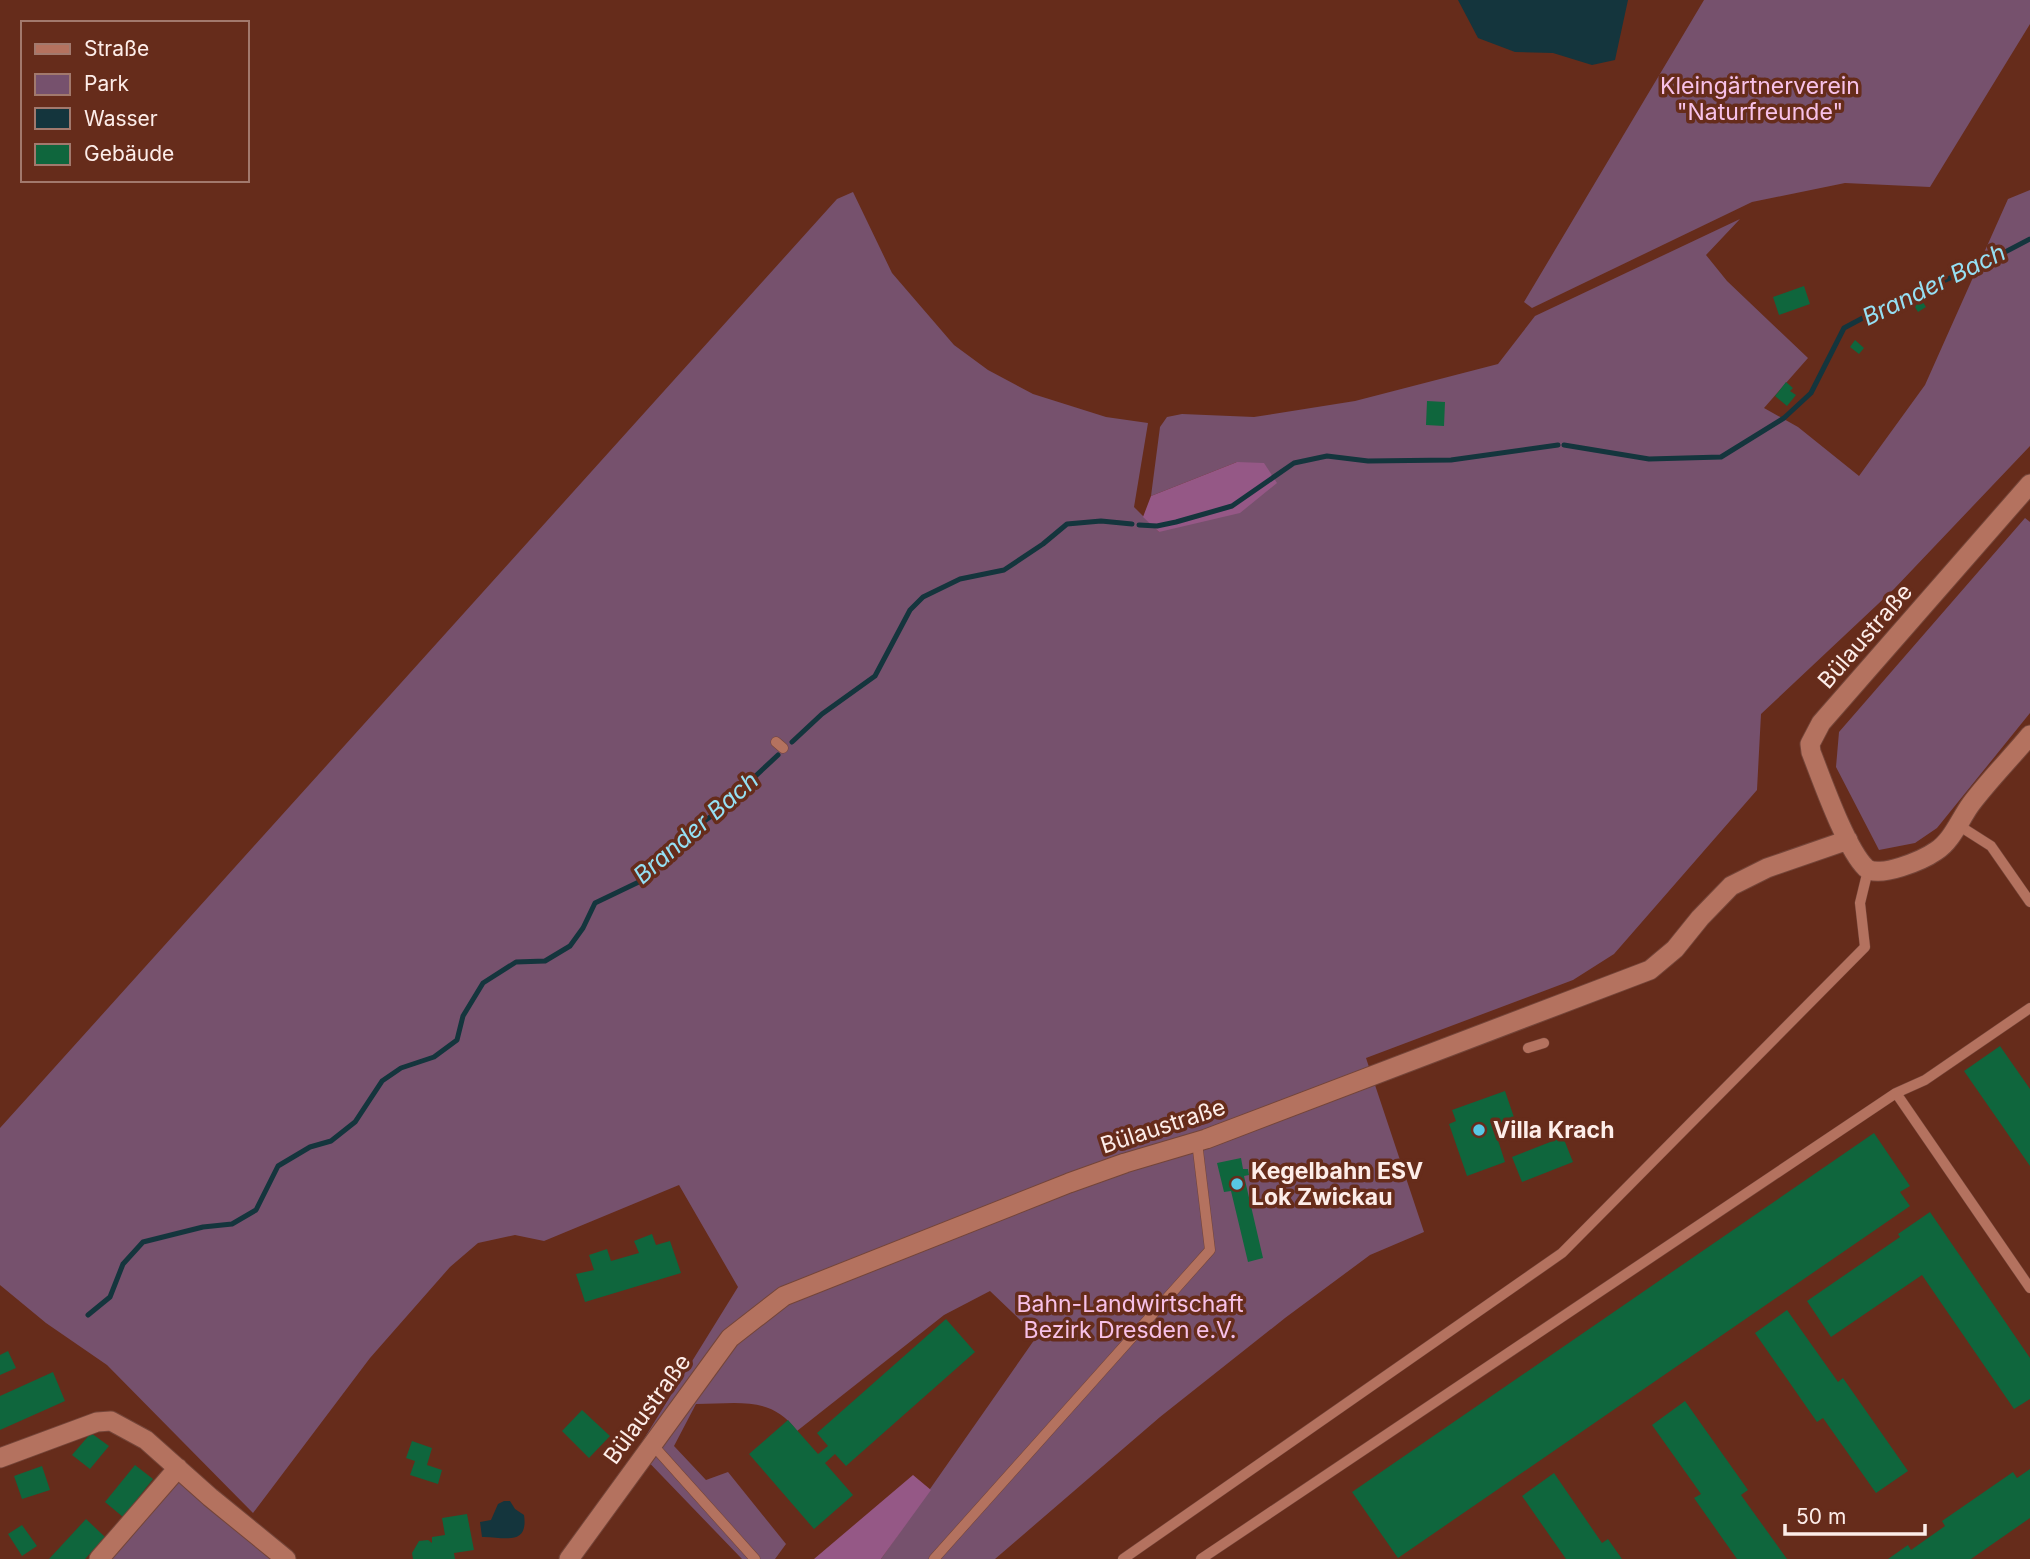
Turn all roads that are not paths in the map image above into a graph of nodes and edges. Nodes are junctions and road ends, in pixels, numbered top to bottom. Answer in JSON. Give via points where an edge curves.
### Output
{"nodes":[{"id":1,"x":2030,"y":485,"type":"edge"},
{"id":2,"x":2030,"y":734,"type":"edge"},
{"id":3,"x":1958,"y":825,"type":"junction"},
{"id":4,"x":1848,"y":840,"type":"junction"},
{"id":5,"x":1868,"y":870,"type":"junction"},
{"id":6,"x":2030,"y":902,"type":"edge"},
{"id":7,"x":2030,"y":1008,"type":"edge"},
{"id":8,"x":1544,"y":1043,"type":"dead end"},
{"id":9,"x":1528,"y":1048,"type":"dead end"},
{"id":10,"x":1896,"y":1093,"type":"junction"},
{"id":11,"x":1197,"y":1142,"type":"junction"},
{"id":12,"x":2030,"y":1288,"type":"edge"},
{"id":13,"x":652,"y":1443,"type":"junction"},
{"id":14,"x":0,"y":1458,"type":"edge"},
{"id":15,"x":178,"y":1468,"type":"junction"},
{"id":16,"x":99,"y":1559,"type":"edge"},
{"id":17,"x":286,"y":1559,"type":"edge"},
{"id":18,"x":569,"y":1559,"type":"edge"},
{"id":19,"x":755,"y":1559,"type":"edge"},
{"id":20,"x":934,"y":1559,"type":"edge"},
{"id":21,"x":1123,"y":1559,"type":"edge"},
{"id":22,"x":1201,"y":1559,"type":"edge"}],
"edges":[{"from":1,"to":4,"type":"street","name":"Bülaustraße","via":[[1813,737],[1811,752]]},
{"from":2,"to":3,"type":"street"},
{"from":3,"to":5,"type":"street","via":[[1938,850],[1901,867]]},
{"from":3,"to":6,"type":"lane","via":[[1991,846]]},
{"from":4,"to":5,"type":"street","name":"Bülaustraße"},
{"from":4,"to":11,"type":"street","name":"Bülaustraße","via":[[1767,868],[1731,886],[1650,970]]},
{"from":5,"to":21,"type":"lane","via":[[1860,903],[1865,947],[1562,1253]]},
{"from":7,"to":10,"type":"lane","via":[[1925,1080]]},
{"from":8,"to":9,"type":"lane"},
{"from":10,"to":12,"type":"lane"},
{"from":10,"to":22,"type":"lane"},
{"from":11,"to":13,"type":"street","name":"Bülaustraße","via":[[1069,1183],[784,1296],[730,1338]]},
{"from":11,"to":20,"type":"lane","via":[[1210,1250]]},
{"from":13,"to":18,"type":"street","name":"Bülaustraße"},
{"from":13,"to":19,"type":"lane"},
{"from":14,"to":15,"type":"street","via":[[96,1422],[111,1421],[146,1440]]},
{"from":15,"to":16,"type":"street"},
{"from":15,"to":17,"type":"street"}]}
